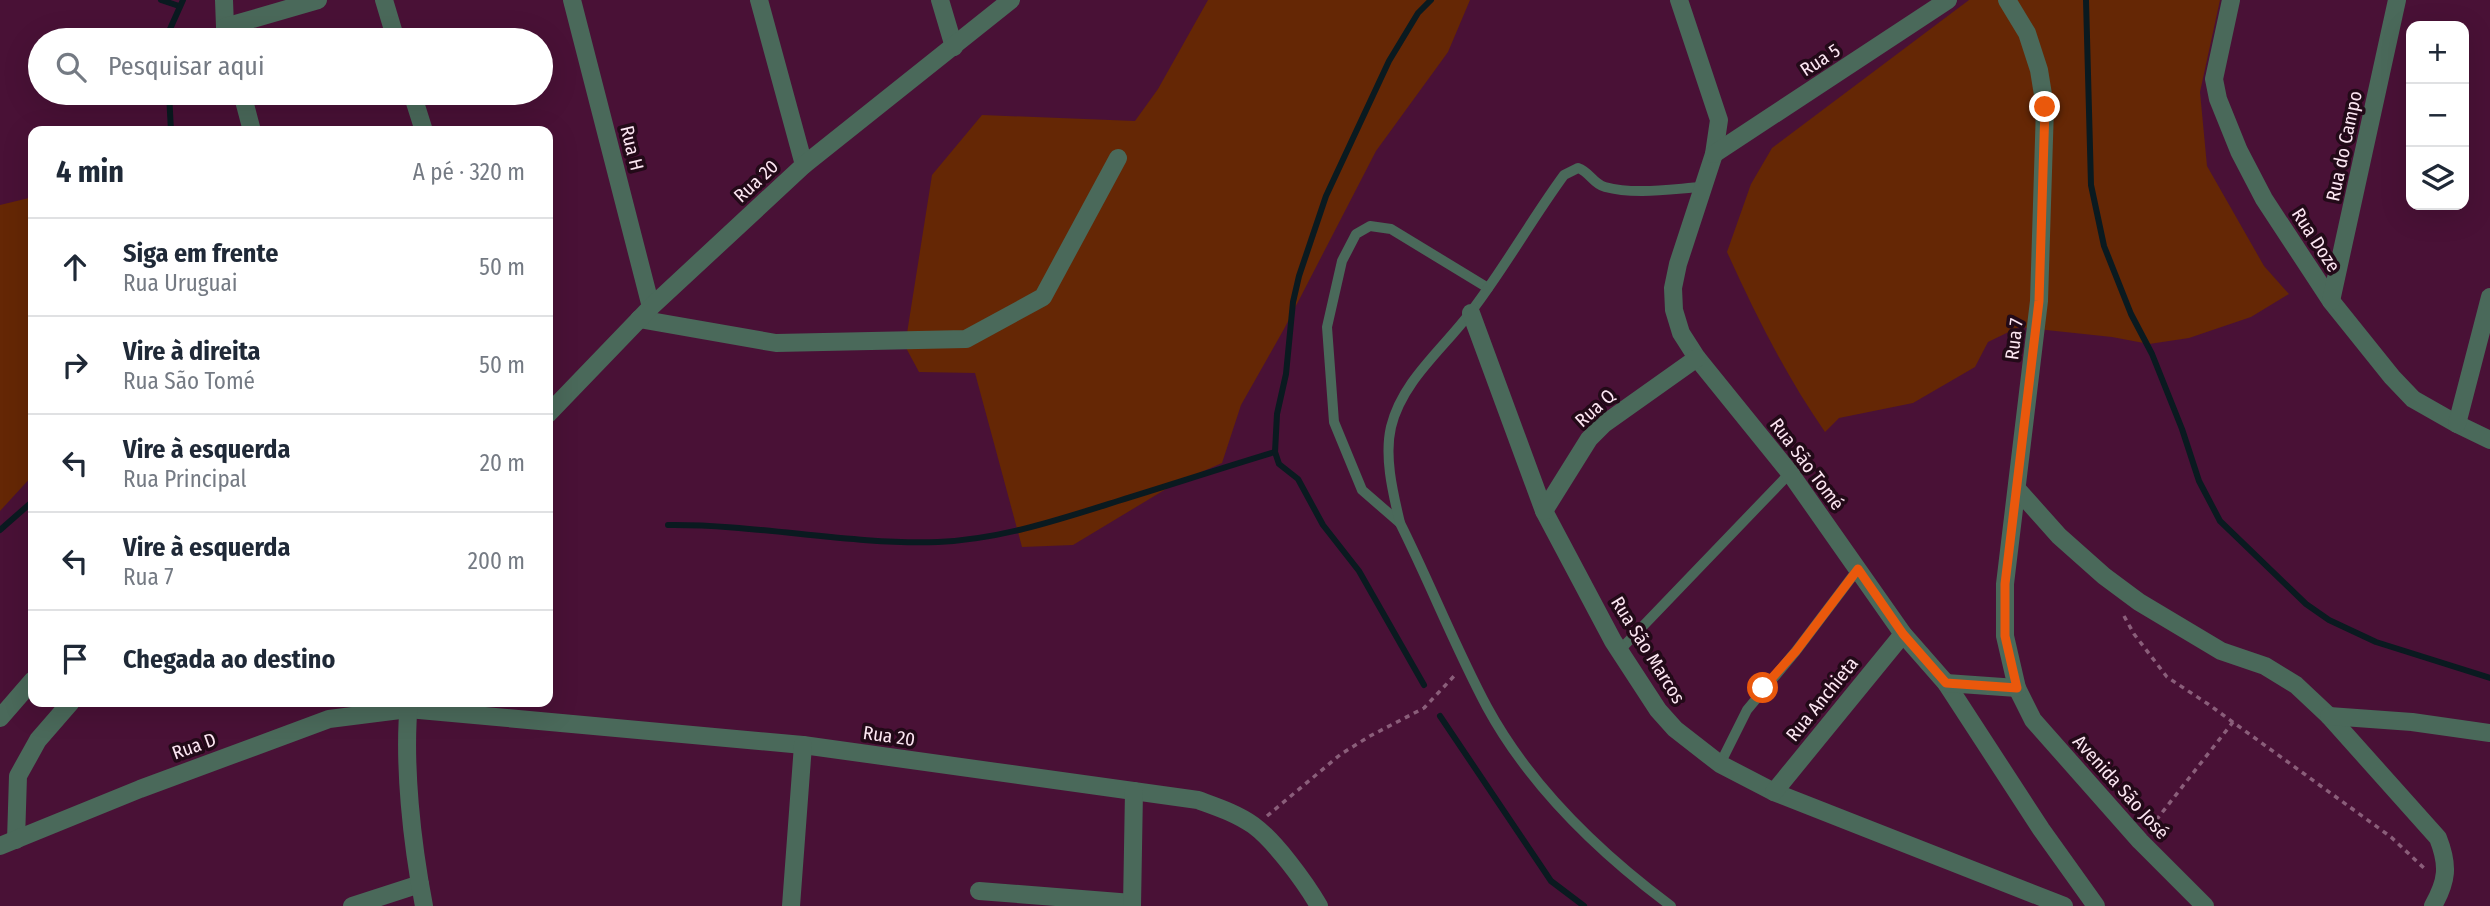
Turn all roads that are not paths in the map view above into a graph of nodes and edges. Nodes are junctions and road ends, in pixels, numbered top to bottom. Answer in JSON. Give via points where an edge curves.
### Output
{"nodes":[{"id":1,"x":224,"y":0,"type":"edge"},
{"id":2,"x":318,"y":0,"type":"edge"},
{"id":3,"x":384,"y":0,"type":"edge"},
{"id":4,"x":572,"y":0,"type":"edge"},
{"id":5,"x":758,"y":0,"type":"edge"},
{"id":6,"x":940,"y":0,"type":"edge"},
{"id":7,"x":1012,"y":0,"type":"edge"},
{"id":8,"x":1679,"y":0,"type":"edge"},
{"id":9,"x":1948,"y":0,"type":"edge"},
{"id":10,"x":2007,"y":0,"type":"edge"},
{"id":11,"x":2231,"y":0,"type":"edge"},
{"id":12,"x":2397,"y":0,"type":"edge"},
{"id":13,"x":226,"y":28,"type":"edge"},
{"id":14,"x":243,"y":28,"type":"edge"},
{"id":15,"x":392,"y":28,"type":"edge"},
{"id":16,"x":954,"y":47,"type":"junction"},
{"id":17,"x":245,"y":105,"type":"edge"},
{"id":18,"x":416,"y":105,"type":"edge"},
{"id":19,"x":251,"y":126,"type":"edge"},
{"id":20,"x":422,"y":126,"type":"edge"},
{"id":21,"x":1714,"y":154,"type":"junction"},
{"id":22,"x":1118,"y":158,"type":"dead end"},
{"id":23,"x":804,"y":165,"type":"junction"},
{"id":24,"x":1702,"y":187,"type":"junction"},
{"id":25,"x":1488,"y":288,"type":"junction"},
{"id":26,"x":2490,"y":297,"type":"edge"},
{"id":27,"x":2331,"y":300,"type":"junction"},
{"id":28,"x":645,"y":313,"type":"junction"},
{"id":29,"x":1471,"y":313,"type":"junction"},
{"id":30,"x":1697,"y":358,"type":"junction"},
{"id":31,"x":553,"y":409,"type":"edge"},
{"id":32,"x":2457,"y":424,"type":"junction"},
{"id":33,"x":2490,"y":440,"type":"edge"},
{"id":34,"x":1790,"y":472,"type":"junction"},
{"id":35,"x":2017,"y":489,"type":"junction"},
{"id":36,"x":1544,"y":511,"type":"junction"},
{"id":37,"x":1400,"y":523,"type":"junction"},
{"id":38,"x":1858,"y":569,"type":"junction"},
{"id":39,"x":1903,"y":634,"type":"junction"},
{"id":40,"x":1619,"y":651,"type":"junction"},
{"id":41,"x":1946,"y":683,"type":"junction"},
{"id":42,"x":28,"y":686,"type":"edge"},
{"id":43,"x":2017,"y":688,"type":"junction"},
{"id":44,"x":67,"y":707,"type":"edge"},
{"id":45,"x":403,"y":707,"type":"edge"},
{"id":46,"x":409,"y":707,"type":"edge"},
{"id":47,"x":419,"y":707,"type":"edge"},
{"id":48,"x":2329,"y":716,"type":"junction"},
{"id":49,"x":0,"y":718,"type":"edge"},
{"id":50,"x":2490,"y":733,"type":"edge"},
{"id":51,"x":803,"y":745,"type":"junction"},
{"id":52,"x":1720,"y":764,"type":"junction"},
{"id":53,"x":1134,"y":790,"type":"junction"},
{"id":54,"x":1774,"y":792,"type":"junction"},
{"id":55,"x":8,"y":843,"type":"edge"},
{"id":56,"x":420,"y":884,"type":"junction"},
{"id":57,"x":979,"y":891,"type":"dead end"},
{"id":58,"x":1132,"y":905,"type":"edge"},
{"id":59,"x":352,"y":906,"type":"edge"},
{"id":60,"x":424,"y":906,"type":"edge"},
{"id":61,"x":792,"y":906,"type":"edge"},
{"id":62,"x":1319,"y":906,"type":"edge"},
{"id":63,"x":1671,"y":906,"type":"edge"},
{"id":64,"x":2064,"y":906,"type":"edge"},
{"id":65,"x":2096,"y":906,"type":"edge"},
{"id":66,"x":2205,"y":906,"type":"edge"},
{"id":67,"x":2433,"y":906,"type":"edge"}],
"edges":[{"from":1,"to":13,"type":"street"},
{"from":2,"to":14,"type":"street"},
{"from":3,"to":15,"type":"street"},
{"from":4,"to":28,"type":"street","name":"Rua H"},
{"from":5,"to":23,"type":"street"},
{"from":6,"to":16,"type":"street"},
{"from":7,"to":16,"type":"street","name":"Rua 20"},
{"from":8,"to":21,"type":"street","name":"Rua São Tomé","via":[[1719,120]]},
{"from":9,"to":21,"type":"street","name":"Rua 5"},
{"from":10,"to":35,"type":"street","name":"Rua 7","via":[[2028,33],[2045,107],[2039,301]]},
{"from":11,"to":27,"type":"street","name":"Rua Doze","via":[[2214,79],[2218,99],[2250,175]]},
{"from":12,"to":27,"type":"street","name":"Rua do Campo"},
{"from":16,"to":23,"type":"street","name":"Rua 20"},
{"from":17,"to":19,"type":"street"},
{"from":18,"to":20,"type":"street"},
{"from":21,"to":24,"type":"street","name":"Rua São Tomé"},
{"from":22,"to":28,"type":"street","via":[[1044,297],[966,339],[776,343]]},
{"from":23,"to":28,"type":"street","name":"Rua 20"},
{"from":24,"to":25,"type":"lane","via":[[1616,189],[1599,185],[1584,170],[1571,170],[1556,185]]},
{"from":24,"to":30,"type":"street","name":"Rua São Tomé","via":[[1673,288],[1681,333]]},
{"from":25,"to":29,"type":"lane"},
{"from":25,"to":37,"type":"lane","via":[[1379,226],[1356,234],[1342,261],[1327,327],[1334,422],[1362,490]]},
{"from":26,"to":32,"type":"street"},
{"from":27,"to":32,"type":"street","name":"Rua Doze","via":[[2375,359],[2413,399]]},
{"from":28,"to":31,"type":"street","name":"Rua 20"},
{"from":29,"to":36,"type":"street","name":"Rua São Marcos"},
{"from":29,"to":37,"type":"lane","via":[[1416,375],[1391,427],[1389,449]]},
{"from":30,"to":34,"type":"street","name":"Rua São Tomé"},
{"from":30,"to":36,"type":"street","name":"Rua Q","via":[[1589,439]]},
{"from":32,"to":33,"type":"street","name":"Rua Doze"},
{"from":34,"to":38,"type":"street","name":"Rua São Tomé"},
{"from":34,"to":40,"type":"lane"},
{"from":35,"to":43,"type":"street","name":"Rua 7","via":[[2005,584],[2005,636]]},
{"from":35,"to":48,"type":"street","via":[[2059,536],[2139,602],[2221,651],[2283,675]]},
{"from":36,"to":40,"type":"street","name":"Rua São Marcos"},
{"from":37,"to":63,"type":"lane","via":[[1489,709],[1528,770],[1633,878]]},
{"from":38,"to":39,"type":"street","name":"Rua São Tomé"},
{"from":38,"to":52,"type":"lane","via":[[1748,710]]},
{"from":39,"to":41,"type":"street","name":"Rua São Tomé"},
{"from":39,"to":54,"type":"street","name":"Rua Anchieta"},
{"from":40,"to":52,"type":"street","name":"Rua São Marcos","via":[[1658,710]]},
{"from":41,"to":43,"type":"street"},
{"from":41,"to":65,"type":"street","name":"Rua São Tomé"},
{"from":42,"to":49,"type":"street"},
{"from":43,"to":66,"type":"street","name":"Avenida São José","via":[[2033,720],[2140,841]]},
{"from":44,"to":55,"type":"street","via":[[38,740],[18,776]]},
{"from":45,"to":55,"type":"street","name":"Rua D","via":[[328,719]]},
{"from":46,"to":56,"type":"street","via":[[409,774]]},
{"from":47,"to":51,"type":"street","name":"Rua 20"},
{"from":48,"to":50,"type":"street"},
{"from":48,"to":67,"type":"street","via":[[2438,838],[2444,886]]},
{"from":51,"to":53,"type":"street","name":"Rua 20"},
{"from":51,"to":61,"type":"street"},
{"from":52,"to":54,"type":"street","name":"Rua São Marcos"},
{"from":53,"to":58,"type":"street"},
{"from":53,"to":62,"type":"street","name":"Rua 20","via":[[1198,800],[1255,826],[1298,874]]},
{"from":54,"to":64,"type":"street","name":"Rua São Marcos"},
{"from":56,"to":59,"type":"street"},
{"from":56,"to":60,"type":"street"},
{"from":57,"to":58,"type":"street"}]}
